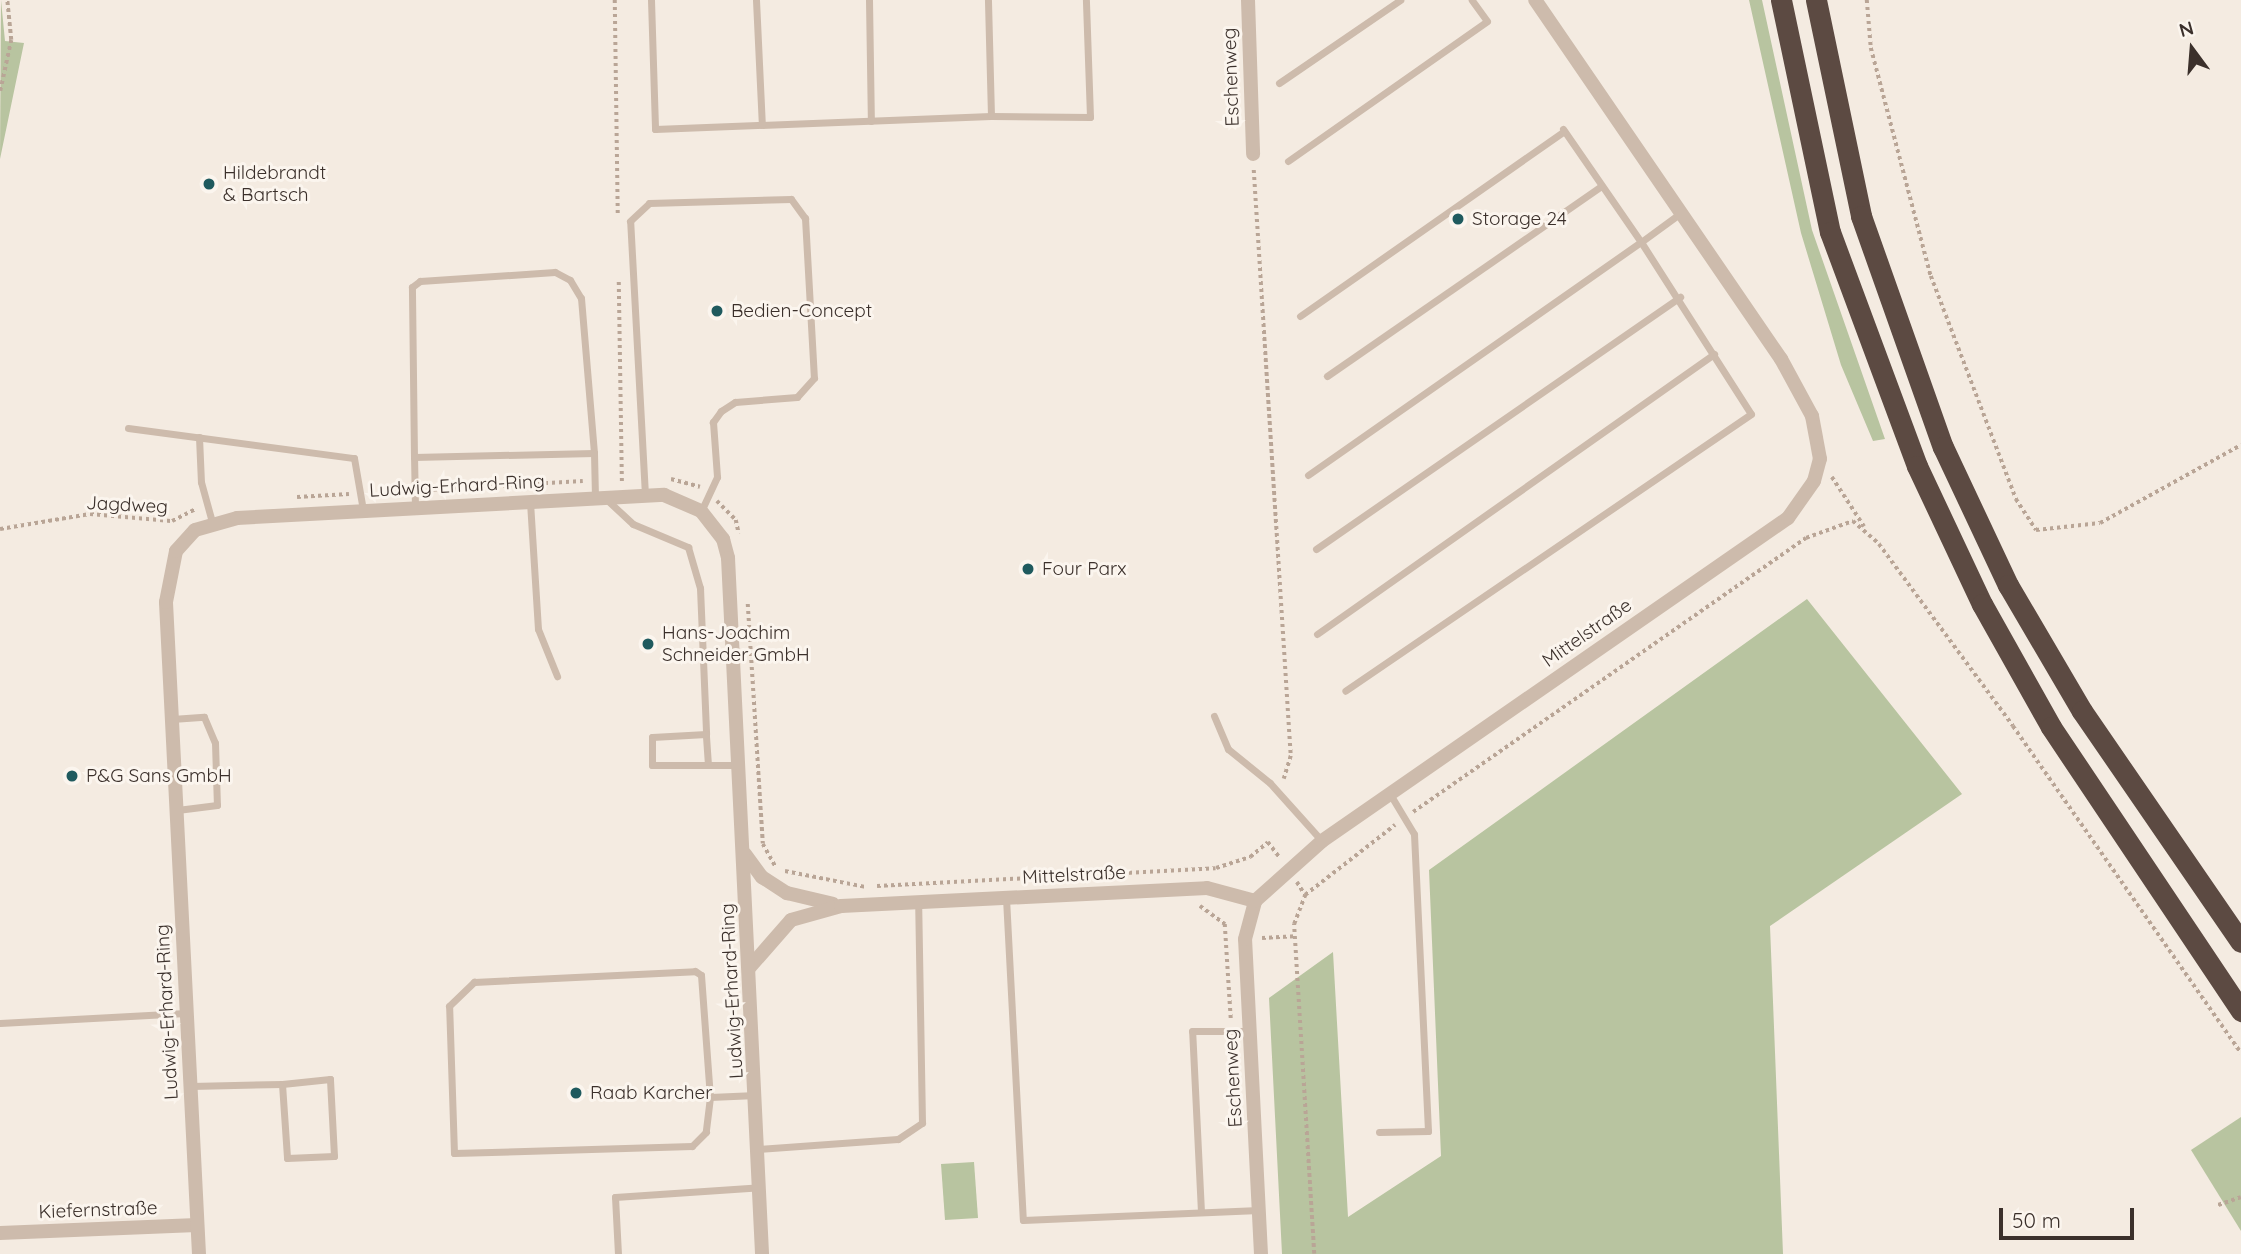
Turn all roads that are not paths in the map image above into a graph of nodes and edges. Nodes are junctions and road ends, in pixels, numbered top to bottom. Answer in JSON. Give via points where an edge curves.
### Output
{"nodes":[{"id":1,"x":651,"y":0,"type":"edge"},
{"id":2,"x":756,"y":0,"type":"edge"},
{"id":3,"x":869,"y":0,"type":"edge"},
{"id":4,"x":988,"y":0,"type":"edge"},
{"id":5,"x":1086,"y":0,"type":"edge"},
{"id":6,"x":1248,"y":0,"type":"edge"},
{"id":7,"x":1400,"y":0,"type":"edge"},
{"id":8,"x":1472,"y":0,"type":"edge"},
{"id":9,"x":1535,"y":0,"type":"edge"},
{"id":10,"x":1782,"y":0,"type":"edge"},
{"id":11,"x":1816,"y":0,"type":"edge"},
{"id":12,"x":1279,"y":83,"type":"dead end"},
{"id":13,"x":991,"y":116,"type":"junction"},
{"id":14,"x":871,"y":121,"type":"junction"},
{"id":15,"x":762,"y":125,"type":"junction"},
{"id":16,"x":1253,"y":154,"type":"road end"},
{"id":17,"x":1287,"y":161,"type":"dead end"},
{"id":18,"x":1601,"y":186,"type":"junction"},
{"id":19,"x":1682,"y":212,"type":"junction"},
{"id":20,"x":1641,"y":242,"type":"junction"},
{"id":21,"x":1679,"y":297,"type":"junction"},
{"id":22,"x":1300,"y":316,"type":"dead end"},
{"id":23,"x":1714,"y":354,"type":"junction"},
{"id":24,"x":1327,"y":376,"type":"dead end"},
{"id":25,"x":128,"y":428,"type":"dead end"},
{"id":26,"x":199,"y":437,"type":"junction"},
{"id":27,"x":594,"y":453,"type":"junction"},
{"id":28,"x":414,"y":457,"type":"junction"},
{"id":29,"x":1308,"y":475,"type":"dead end"},
{"id":30,"x":645,"y":495,"type":"junction"},
{"id":31,"x":600,"y":498,"type":"junction"},
{"id":32,"x":530,"y":501,"type":"junction"},
{"id":33,"x":415,"y":507,"type":"junction"},
{"id":34,"x":363,"y":510,"type":"junction"},
{"id":35,"x":701,"y":511,"type":"junction"},
{"id":36,"x":212,"y":522,"type":"junction"},
{"id":37,"x":1317,"y":549,"type":"dead end"},
{"id":38,"x":1317,"y":634,"type":"dead end"},
{"id":39,"x":557,"y":676,"type":"dead end"},
{"id":40,"x":1345,"y":691,"type":"dead end"},
{"id":41,"x":1214,"y":716,"type":"dead end"},
{"id":42,"x":172,"y":719,"type":"junction"},
{"id":43,"x":706,"y":734,"type":"junction"},
{"id":44,"x":708,"y":765,"type":"junction"},
{"id":45,"x":741,"y":765,"type":"junction"},
{"id":46,"x":1390,"y":794,"type":"junction"},
{"id":47,"x":176,"y":810,"type":"junction"},
{"id":48,"x":1322,"y":841,"type":"junction"},
{"id":49,"x":745,"y":853,"type":"junction"},
{"id":50,"x":1006,"y":898,"type":"junction"},
{"id":51,"x":1255,"y":901,"type":"junction"},
{"id":52,"x":918,"y":902,"type":"junction"},
{"id":53,"x":841,"y":906,"type":"junction"},
{"id":54,"x":2241,"y":942,"type":"edge"},
{"id":55,"x":750,"y":967,"type":"junction"},
{"id":56,"x":2241,"y":1011,"type":"edge"},
{"id":57,"x":187,"y":1013,"type":"junction"},
{"id":58,"x":0,"y":1023,"type":"edge"},
{"id":59,"x":1250,"y":1031,"type":"junction"},
{"id":60,"x":282,"y":1084,"type":"junction"},
{"id":61,"x":190,"y":1086,"type":"junction"},
{"id":62,"x":757,"y":1095,"type":"junction"},
{"id":63,"x":710,"y":1097,"type":"junction"},
{"id":64,"x":1379,"y":1132,"type":"dead end"},
{"id":65,"x":759,"y":1149,"type":"junction"},
{"id":66,"x":761,"y":1187,"type":"junction"},
{"id":67,"x":1259,"y":1209,"type":"junction"},
{"id":68,"x":1200,"y":1212,"type":"junction"},
{"id":69,"x":197,"y":1225,"type":"junction"},
{"id":70,"x":0,"y":1233,"type":"edge"},
{"id":71,"x":199,"y":1254,"type":"edge"},
{"id":72,"x":618,"y":1254,"type":"edge"},
{"id":73,"x":762,"y":1254,"type":"edge"},
{"id":74,"x":1261,"y":1254,"type":"edge"}],
"edges":[{"from":1,"to":15,"type":"lane","via":[[655,130]]},
{"from":2,"to":15,"type":"lane"},
{"from":3,"to":14,"type":"lane"},
{"from":4,"to":13,"type":"lane"},
{"from":5,"to":13,"type":"lane","via":[[1090,117]]},
{"from":6,"to":16,"type":"street","name":"Eschenweg"},
{"from":7,"to":12,"type":"lane"},
{"from":8,"to":17,"type":"lane","via":[[1487,21]]},
{"from":9,"to":19,"type":"street"},
{"from":10,"to":56,"type":"highway","via":[[1830,232],[1917,466],[1982,604],[2051,727]]},
{"from":11,"to":54,"type":"highway","via":[[1861,216],[1943,447],[2008,585],[2082,711]]},
{"from":13,"to":14,"type":"lane"},
{"from":14,"to":15,"type":"lane"},
{"from":18,"to":20,"type":"lane"},
{"from":18,"to":22,"type":"lane","via":[[1562,129]]},
{"from":18,"to":24,"type":"lane"},
{"from":19,"to":20,"type":"lane"},
{"from":19,"to":46,"type":"street","name":"Mittelstraße","via":[[1798,388],[1820,458],[1814,481],[1788,518]]},
{"from":20,"to":21,"type":"lane"},
{"from":20,"to":29,"type":"lane"},
{"from":21,"to":23,"type":"lane"},
{"from":21,"to":37,"type":"lane"},
{"from":23,"to":38,"type":"lane"},
{"from":23,"to":40,"type":"lane","via":[[1751,414]]},
{"from":25,"to":26,"type":"lane"},
{"from":26,"to":34,"type":"lane","via":[[354,458]]},
{"from":26,"to":36,"type":"lane"},
{"from":27,"to":28,"type":"lane"},
{"from":27,"to":28,"type":"lane","via":[[585,313],[577,288],[555,272],[420,281],[412,287]]},
{"from":27,"to":31,"type":"lane"},
{"from":28,"to":33,"type":"lane"},
{"from":30,"to":31,"type":"street","name":"Ludwig-Erhard-Ring"},
{"from":30,"to":35,"type":"street","name":"Ludwig-Erhard-Ring","via":[[664,495]]},
{"from":30,"to":35,"type":"lane","via":[[630,221],[649,203],[791,199],[805,218],[814,378],[797,397],[735,402],[720,411],[713,422],[712,496]]},
{"from":31,"to":32,"type":"street","name":"Ludwig-Erhard-Ring"},
{"from":31,"to":43,"type":"lane","via":[[634,524],[688,547],[700,589]]},
{"from":32,"to":33,"type":"street","name":"Ludwig-Erhard-Ring"},
{"from":32,"to":39,"type":"lane","via":[[538,629]]},
{"from":33,"to":34,"type":"street","name":"Ludwig-Erhard-Ring"},
{"from":34,"to":36,"type":"street","name":"Ludwig-Erhard-Ring"},
{"from":35,"to":45,"type":"street","name":"Ludwig-Erhard-Ring","via":[[723,539],[729,558]]},
{"from":36,"to":42,"type":"street","name":"Ludwig-Erhard-Ring","via":[[176,551],[167,573]]},
{"from":41,"to":48,"type":"lane","via":[[1228,749],[1270,783]]},
{"from":42,"to":47,"type":"street","name":"Ludwig-Erhard-Ring"},
{"from":42,"to":47,"type":"lane","via":[[204,717],[215,743],[217,805]]},
{"from":43,"to":44,"type":"lane"},
{"from":43,"to":44,"type":"lane","via":[[652,737],[652,765]]},
{"from":44,"to":45,"type":"lane"},
{"from":45,"to":49,"type":"street","name":"Ludwig-Erhard-Ring"},
{"from":46,"to":48,"type":"street","name":"Mittelstraße"},
{"from":46,"to":64,"type":"lane","via":[[1414,834],[1427,1131]]},
{"from":47,"to":57,"type":"street","name":"Ludwig-Erhard-Ring"},
{"from":48,"to":51,"type":"street","name":"Mittelstraße"},
{"from":49,"to":53,"type":"street","name":"Mittelstraße","via":[[762,877],[787,893]]},
{"from":49,"to":55,"type":"street","name":"Ludwig-Erhard-Ring"},
{"from":50,"to":51,"type":"street","name":"Mittelstraße","via":[[1207,888]]},
{"from":50,"to":52,"type":"street","name":"Mittelstraße"},
{"from":50,"to":68,"type":"lane","via":[[1023,1220]]},
{"from":51,"to":59,"type":"street","name":"Eschenweg","via":[[1245,939]]},
{"from":52,"to":53,"type":"street","name":"Mittelstraße"},
{"from":52,"to":65,"type":"lane","via":[[922,1123],[898,1139]]},
{"from":53,"to":55,"type":"street","name":"Mittelstraße","via":[[791,920]]},
{"from":55,"to":62,"type":"street","name":"Ludwig-Erhard-Ring"},
{"from":57,"to":58,"type":"lane"},
{"from":57,"to":61,"type":"street","name":"Ludwig-Erhard-Ring"},
{"from":59,"to":67,"type":"street","name":"Eschenweg"},
{"from":59,"to":68,"type":"lane","via":[[1192,1031]]},
{"from":60,"to":60,"type":"lane","via":[[287,1158],[334,1156],[330,1079]]},
{"from":60,"to":61,"type":"lane"},
{"from":61,"to":69,"type":"street","name":"Ludwig-Erhard-Ring"},
{"from":62,"to":63,"type":"lane"},
{"from":62,"to":65,"type":"street","name":"Ludwig-Erhard-Ring"},
{"from":63,"to":63,"type":"lane","via":[[701,975],[695,971],[474,982],[449,1006],[454,1153],[692,1146],[706,1132]]},
{"from":65,"to":66,"type":"street","name":"Ludwig-Erhard-Ring"},
{"from":66,"to":72,"type":"lane","via":[[615,1197]]},
{"from":66,"to":73,"type":"street","name":"Ludwig-Erhard-Ring"},
{"from":67,"to":68,"type":"lane"},
{"from":67,"to":74,"type":"street","name":"Eschenweg"},
{"from":69,"to":70,"type":"street","name":"Kiefernstraße"},
{"from":69,"to":71,"type":"street","name":"Ludwig-Erhard-Ring"}]}
